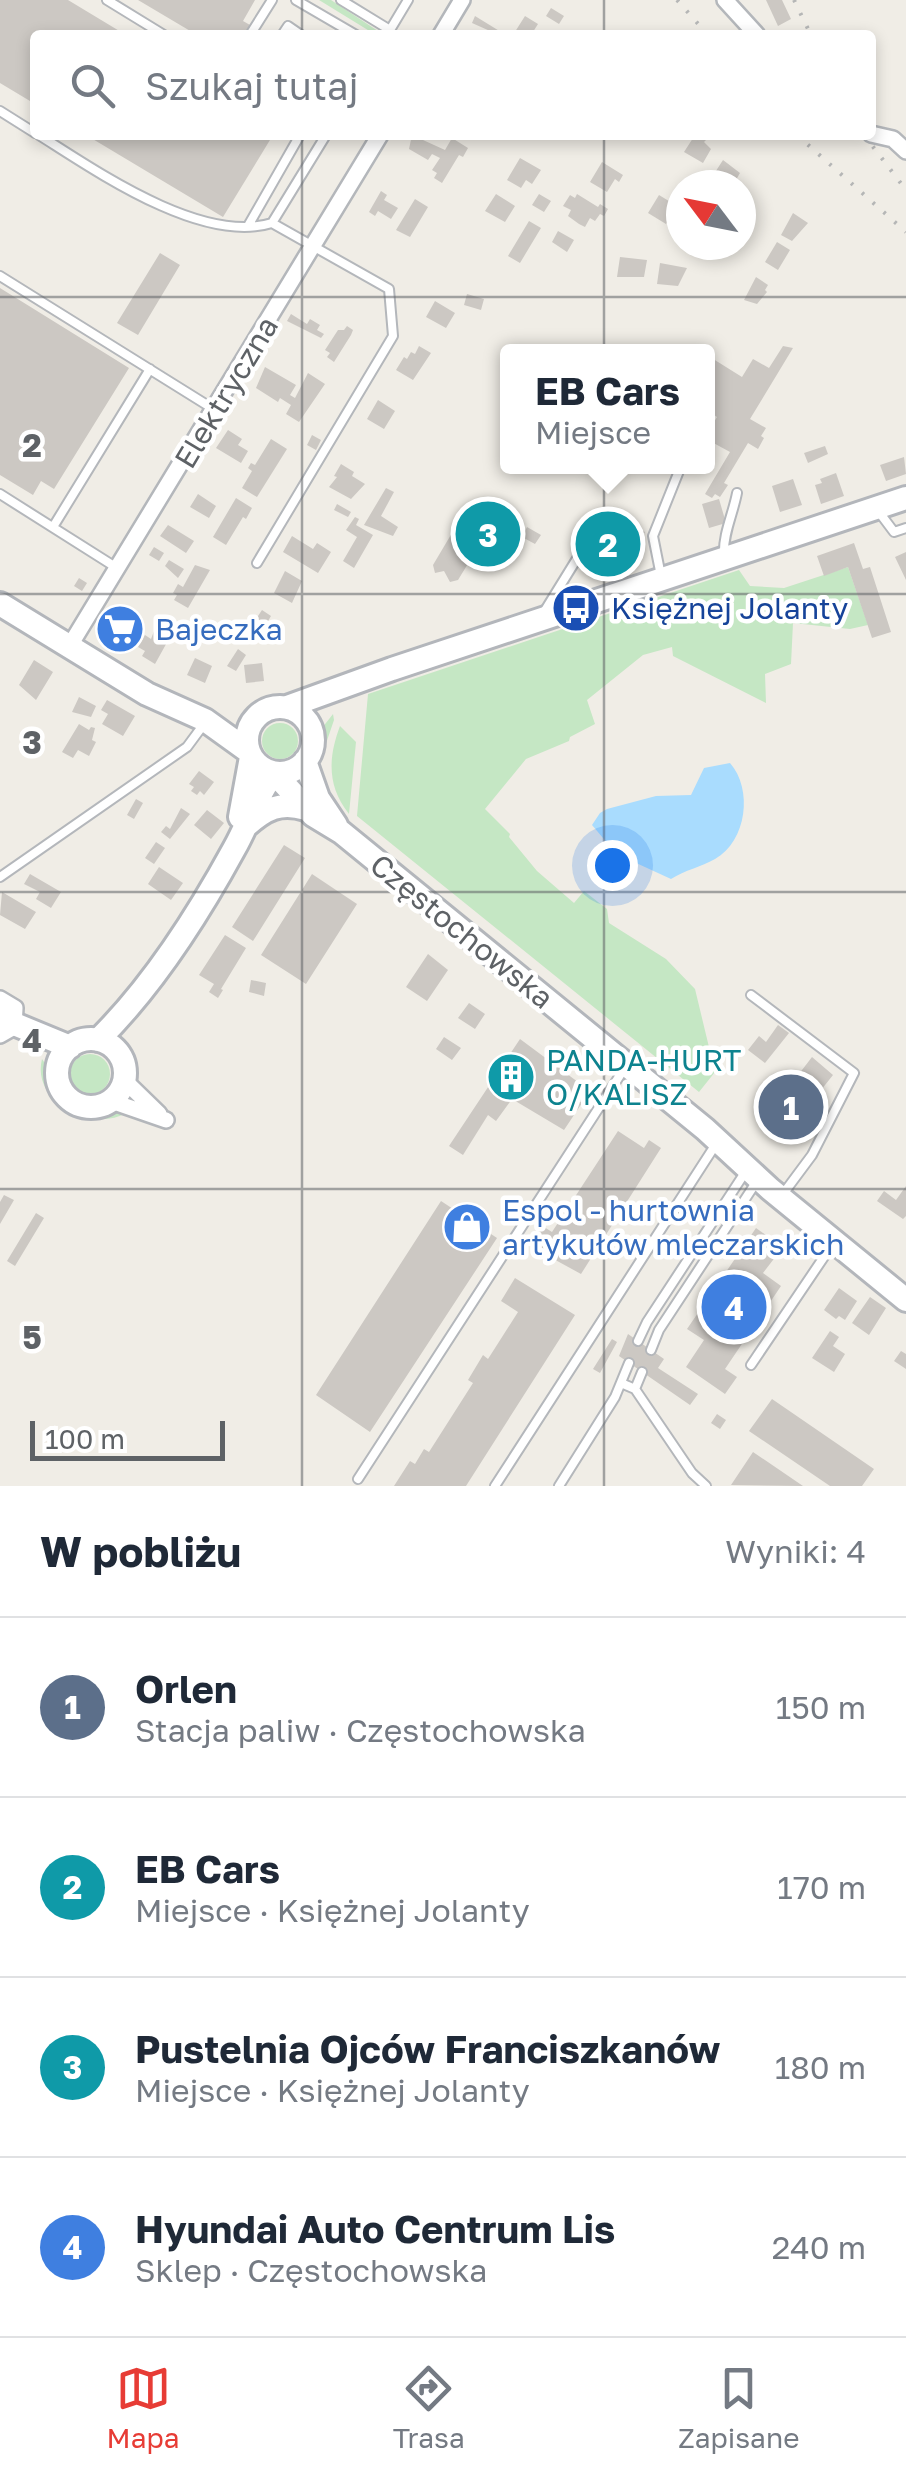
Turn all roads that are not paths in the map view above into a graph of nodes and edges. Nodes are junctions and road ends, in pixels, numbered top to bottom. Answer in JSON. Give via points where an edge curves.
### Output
{"nodes":[{"id":1,"x":107,"y":0,"type":"edge"},
{"id":2,"x":272,"y":0,"type":"edge"},
{"id":3,"x":296,"y":0,"type":"edge"},
{"id":4,"x":341,"y":0,"type":"edge"},
{"id":5,"x":462,"y":0,"type":"edge"},
{"id":6,"x":404,"y":2,"type":"edge"},
{"id":7,"x":731,"y":3,"type":"edge"},
{"id":8,"x":156,"y":30,"type":"edge"},
{"id":9,"x":253,"y":30,"type":"edge"},
{"id":10,"x":347,"y":30,"type":"edge"},
{"id":11,"x":384,"y":30,"type":"edge"},
{"id":12,"x":390,"y":30,"type":"edge"},
{"id":13,"x":444,"y":30,"type":"edge"},
{"id":14,"x":753,"y":30,"type":"edge"},
{"id":15,"x":0,"y":110,"type":"edge"},
{"id":16,"x":30,"y":129,"type":"edge"},
{"id":17,"x":876,"y":135,"type":"edge"},
{"id":18,"x":47,"y":140,"type":"edge"},
{"id":19,"x":297,"y":140,"type":"edge"},
{"id":20,"x":323,"y":140,"type":"edge"},
{"id":21,"x":377,"y":140,"type":"edge"},
{"id":22,"x":906,"y":151,"type":"edge"},
{"id":23,"x":272,"y":223,"type":"junction"},
{"id":24,"x":248,"y":226,"type":"junction"},
{"id":25,"x":314,"y":247,"type":"junction"},
{"id":26,"x":0,"y":276,"type":"edge"},
{"id":27,"x":150,"y":369,"type":"junction"},
{"id":28,"x":215,"y":410,"type":"junction"},
{"id":29,"x":678,"y":474,"type":"edge"},
{"id":30,"x":738,"y":493,"type":"dead end"},
{"id":31,"x":0,"y":494,"type":"edge"},
{"id":32,"x":906,"y":498,"type":"edge"},
{"id":33,"x":878,"y":508,"type":"junction"},
{"id":34,"x":602,"y":518,"type":"dead end"},
{"id":35,"x":52,"y":528,"type":"junction"},
{"id":36,"x":906,"y":528,"type":"edge"},
{"id":37,"x":724,"y":559,"type":"junction"},
{"id":38,"x":257,"y":564,"type":"dead end"},
{"id":39,"x":117,"y":568,"type":"junction"},
{"id":40,"x":662,"y":579,"type":"junction"},
{"id":41,"x":0,"y":604,"type":"edge"},
{"id":42,"x":539,"y":620,"type":"junction"},
{"id":43,"x":69,"y":647,"type":"junction"},
{"id":44,"x":359,"y":683,"type":"junction"},
{"id":45,"x":287,"y":707,"type":"junction"},
{"id":46,"x":260,"y":713,"type":"junction"},
{"id":47,"x":205,"y":720,"type":"junction"},
{"id":48,"x":312,"y":732,"type":"junction"},
{"id":49,"x":250,"y":754,"type":"junction"},
{"id":50,"x":306,"y":761,"type":"junction"},
{"id":51,"x":274,"y":772,"type":"junction"},
{"id":52,"x":306,"y":809,"type":"junction"},
{"id":53,"x":341,"y":832,"type":"junction"},
{"id":54,"x":242,"y":833,"type":"junction"},
{"id":55,"x":0,"y":877,"type":"edge"},
{"id":56,"x":752,"y":995,"type":"dead end"},
{"id":57,"x":139,"y":998,"type":"junction"},
{"id":58,"x":0,"y":999,"type":"edge"},
{"id":59,"x":5,"y":1027,"type":"edge"},
{"id":60,"x":98,"y":1040,"type":"junction"},
{"id":61,"x":70,"y":1046,"type":"junction"},
{"id":62,"x":119,"y":1054,"type":"junction"},
{"id":63,"x":627,"y":1065,"type":"junction"},
{"id":64,"x":57,"y":1068,"type":"junction"},
{"id":65,"x":124,"y":1080,"type":"junction"},
{"id":66,"x":110,"y":1101,"type":"junction"},
{"id":67,"x":718,"y":1140,"type":"junction"},
{"id":68,"x":754,"y":1173,"type":"junction"},
{"id":69,"x":780,"y":1198,"type":"junction"},
{"id":70,"x":834,"y":1242,"type":"junction"},
{"id":71,"x":906,"y":1300,"type":"edge"},
{"id":72,"x":638,"y":1341,"type":"dead end"},
{"id":73,"x":651,"y":1350,"type":"dead end"},
{"id":74,"x":629,"y":1363,"type":"dead end"},
{"id":75,"x":752,"y":1365,"type":"dead end"},
{"id":76,"x":642,"y":1372,"type":"dead end"},
{"id":77,"x":621,"y":1383,"type":"junction"},
{"id":78,"x":635,"y":1389,"type":"junction"},
{"id":79,"x":358,"y":1480,"type":"dead end"},
{"id":80,"x":495,"y":1486,"type":"edge"},
{"id":81,"x":559,"y":1486,"type":"edge"},
{"id":82,"x":706,"y":1486,"type":"edge"}],
"edges":[{"from":1,"to":8,"type":"lane"},
{"from":2,"to":9,"type":"lane"},
{"from":3,"to":10,"type":"lane"},
{"from":4,"to":11,"type":"lane"},
{"from":5,"to":13,"type":"street"},
{"from":6,"to":12,"type":"lane"},
{"from":7,"to":14,"type":"street"},
{"from":15,"to":16,"type":"lane"},
{"from":17,"to":22,"type":"street"},
{"from":18,"to":24,"type":"lane","via":[[158,204],[206,222]]},
{"from":19,"to":24,"type":"lane"},
{"from":20,"to":23,"type":"lane"},
{"from":21,"to":25,"type":"street","name":"Elektryczna"},
{"from":23,"to":24,"type":"lane"},
{"from":23,"to":25,"type":"lane"},
{"from":25,"to":28,"type":"street","name":"Elektryczna"},
{"from":25,"to":38,"type":"lane","via":[[388,290],[393,336]]},
{"from":26,"to":27,"type":"lane"},
{"from":27,"to":28,"type":"lane"},
{"from":27,"to":35,"type":"lane"},
{"from":28,"to":39,"type":"street","name":"Elektryczna"},
{"from":29,"to":40,"type":"lane","via":[[653,536]]},
{"from":30,"to":37,"type":"lane","via":[[723,538]]},
{"from":31,"to":35,"type":"lane"},
{"from":32,"to":33,"type":"street"},
{"from":33,"to":36,"type":"lane","via":[[894,532]]},
{"from":33,"to":37,"type":"street"},
{"from":34,"to":42,"type":"lane"},
{"from":35,"to":39,"type":"lane"},
{"from":37,"to":40,"type":"street"},
{"from":39,"to":43,"type":"street","name":"Elektryczna"},
{"from":40,"to":42,"type":"street"},
{"from":41,"to":43,"type":"street"},
{"from":42,"to":44,"type":"street"},
{"from":43,"to":47,"type":"street"},
{"from":44,"to":45,"type":"street"},
{"from":44,"to":48,"type":"street"},
{"from":45,"to":46,"type":"street"},
{"from":45,"to":48,"type":"street"},
{"from":46,"to":47,"type":"street"},
{"from":46,"to":49,"type":"street","via":[[247,734]]},
{"from":47,"to":49,"type":"street"},
{"from":47,"to":55,"type":"lane","via":[[187,747]]},
{"from":48,"to":50,"type":"street"},
{"from":49,"to":51,"type":"street"},
{"from":49,"to":54,"type":"street"},
{"from":50,"to":51,"type":"street"},
{"from":50,"to":53,"type":"street","name":"Częstochowska","via":[[318,798]]},
{"from":51,"to":52,"type":"street","name":"Częstochowska"},
{"from":51,"to":54,"type":"street"},
{"from":52,"to":53,"type":"street","name":"Częstochowska"},
{"from":52,"to":54,"type":"street","via":[[281,804]]},
{"from":53,"to":63,"type":"street","name":"Częstochowska"},
{"from":54,"to":57,"type":"street"},
{"from":56,"to":69,"type":"lane","via":[[854,1073],[812,1156]]},
{"from":57,"to":60,"type":"street"},
{"from":57,"to":62,"type":"street"},
{"from":58,"to":59,"type":"street","via":[[15,1008]]},
{"from":59,"to":61,"type":"street"},
{"from":59,"to":64,"type":"street"},
{"from":60,"to":61,"type":"street"},
{"from":60,"to":62,"type":"street"},
{"from":61,"to":64,"type":"street"},
{"from":62,"to":65,"type":"street"},
{"from":63,"to":67,"type":"street","name":"Częstochowska"},
{"from":63,"to":79,"type":"lane"},
{"from":64,"to":66,"type":"street","via":[[60,1089],[76,1104]]},
{"from":65,"to":66,"type":"street"},
{"from":65,"to":66,"type":"street","via":[[166,1120]]},
{"from":67,"to":68,"type":"street","name":"Częstochowska"},
{"from":67,"to":80,"type":"lane"},
{"from":68,"to":69,"type":"street","name":"Częstochowska"},
{"from":68,"to":72,"type":"lane"},
{"from":68,"to":73,"type":"lane"},
{"from":69,"to":70,"type":"street","name":"Częstochowska"},
{"from":70,"to":71,"type":"street","name":"Częstochowska"},
{"from":70,"to":75,"type":"lane"},
{"from":74,"to":77,"type":"lane"},
{"from":76,"to":78,"type":"lane"},
{"from":77,"to":78,"type":"lane"},
{"from":77,"to":81,"type":"lane"},
{"from":78,"to":82,"type":"lane"}]}
